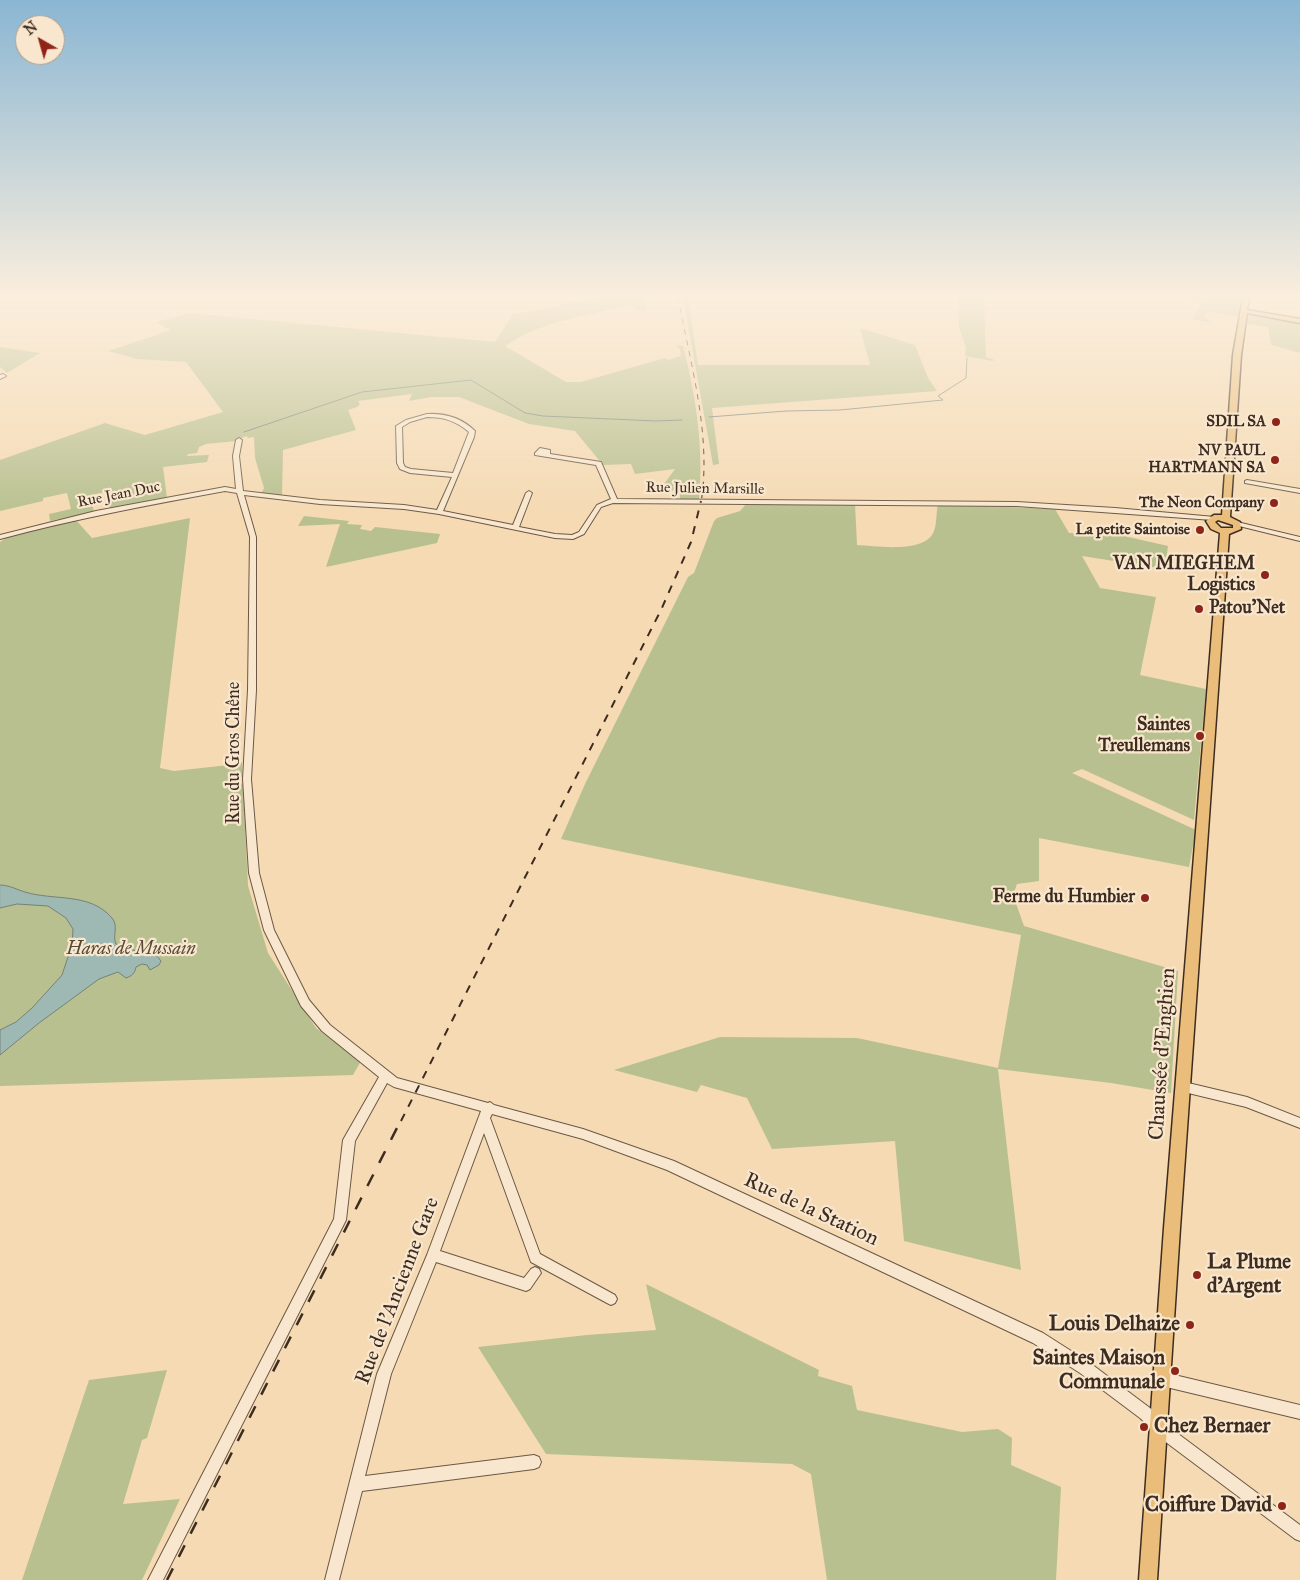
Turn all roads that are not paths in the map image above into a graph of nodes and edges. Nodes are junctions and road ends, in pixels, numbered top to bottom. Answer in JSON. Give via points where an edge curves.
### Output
{"nodes":[{"id":1,"x":1238,"y":371,"type":"edge"},
{"id":2,"x":239,"y":440,"type":"dead end"},
{"id":3,"x":546,"y":455,"type":"dead end"},
{"id":4,"x":455,"y":475,"type":"junction"},
{"id":5,"x":1248,"y":482,"type":"dead end"},
{"id":6,"x":1300,"y":491,"type":"edge"},
{"id":7,"x":241,"y":492,"type":"junction"},
{"id":8,"x":528,"y":493,"type":"dead end"},
{"id":9,"x":614,"y":501,"type":"junction"},
{"id":10,"x":439,"y":512,"type":"junction"},
{"id":11,"x":1226,"y":518,"type":"junction"},
{"id":12,"x":1212,"y":521,"type":"junction"},
{"id":13,"x":515,"y":528,"type":"junction"},
{"id":14,"x":1232,"y":529,"type":"junction"},
{"id":15,"x":1,"y":536,"type":"edge"},
{"id":16,"x":1300,"y":539,"type":"edge"},
{"id":17,"x":386,"y":1076,"type":"junction"},
{"id":18,"x":1184,"y":1087,"type":"junction"},
{"id":19,"x":418,"y":1089,"type":"joint"},
{"id":20,"x":487,"y":1112,"type":"junction"},
{"id":21,"x":1300,"y":1123,"type":"edge"},
{"id":22,"x":433,"y":1255,"type":"junction"},
{"id":23,"x":535,"y":1273,"type":"dead end"},
{"id":24,"x":611,"y":1300,"type":"dead end"},
{"id":25,"x":1162,"y":1379,"type":"junction"},
{"id":26,"x":1300,"y":1412,"type":"edge"},
{"id":27,"x":1158,"y":1427,"type":"junction"},
{"id":28,"x":534,"y":1462,"type":"dead end"},
{"id":29,"x":358,"y":1484,"type":"junction"},
{"id":30,"x":1300,"y":1534,"type":"edge"},
{"id":31,"x":155,"y":1580,"type":"edge"},
{"id":32,"x":332,"y":1580,"type":"edge"},
{"id":33,"x":1148,"y":1580,"type":"edge"}],
"edges":[{"from":1,"to":11,"type":"main road"},
{"from":2,"to":7,"type":"street","name":"Rue du Gros Chêne","via":[[236,456]]},
{"from":3,"to":9,"type":"street","via":[[599,463]]},
{"from":4,"to":4,"type":"street","via":[[472,431],[442,414],[429,415],[399,426],[402,468]]},
{"from":4,"to":10,"type":"street"},
{"from":5,"to":6,"type":"street"},
{"from":7,"to":10,"type":"street"},
{"from":7,"to":15,"type":"street","name":"Rue Jean Duc","via":[[225,489],[186,496]]},
{"from":7,"to":17,"type":"street","name":"Rue du Gros Chêne","via":[[253,537],[252,690],[247,779],[257,887],[269,930],[305,1003],[326,1028]]},
{"from":8,"to":13,"type":"street"},
{"from":9,"to":12,"type":"street","name":"Rue Julien Marsille","via":[[1017,504],[1115,510]]},
{"from":9,"to":13,"type":"street","via":[[599,506],[585,530],[573,537]]},
{"from":10,"to":13,"type":"street"},
{"from":11,"to":12,"type":"main road"},
{"from":11,"to":14,"type":"main road"},
{"from":12,"to":14,"type":"main road"},
{"from":14,"to":16,"type":"street"},
{"from":14,"to":18,"type":"main road","name":"Chaussée d'Enghien"},
{"from":17,"to":19,"type":"street","name":"Rue du Gros Chêne","via":[[394,1082]]},
{"from":17,"to":31,"type":"street","via":[[350,1140],[340,1220]]},
{"from":18,"to":21,"type":"street","via":[[1247,1102]]},
{"from":18,"to":25,"type":"main road","name":"Chaussée d'Enghien"},
{"from":19,"to":20,"type":"street","name":"Rue de la Station"},
{"from":20,"to":22,"type":"street","name":"Rue de l'Ancienne Gare"},
{"from":20,"to":24,"type":"street","via":[[535,1258]]},
{"from":20,"to":27,"type":"street","name":"Rue de la Station","via":[[583,1134],[670,1165],[1031,1335],[1085,1368],[1145,1413]]},
{"from":22,"to":23,"type":"street","via":[[526,1285]]},
{"from":22,"to":29,"type":"street","name":"Rue de l'Ancienne Gare","via":[[384,1374]]},
{"from":25,"to":26,"type":"street"},
{"from":25,"to":27,"type":"main road","name":"Chaussée d'Enghien"},
{"from":27,"to":30,"type":"street"},
{"from":27,"to":33,"type":"main road","name":"Chaussée d'Enghien"},
{"from":28,"to":29,"type":"street"},
{"from":29,"to":32,"type":"street","name":"Rue de l'Ancienne Gare"}]}
